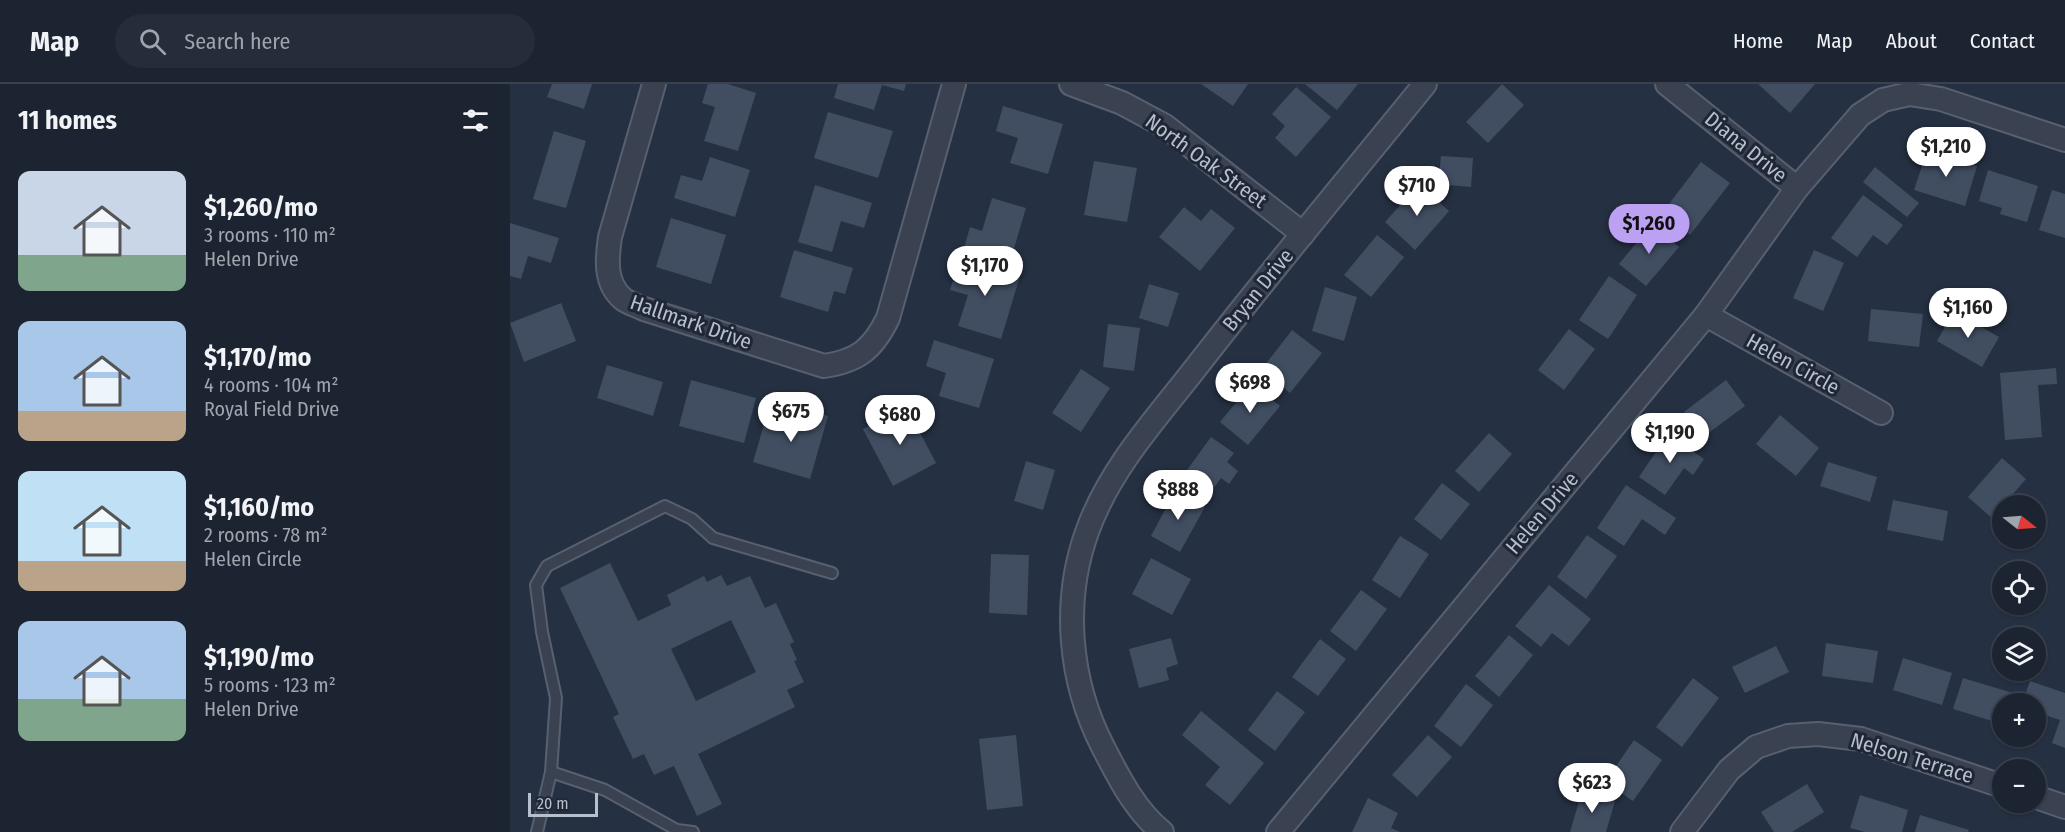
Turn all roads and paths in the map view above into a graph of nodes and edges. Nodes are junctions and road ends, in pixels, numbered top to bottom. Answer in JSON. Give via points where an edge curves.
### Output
{"nodes":[{"id":1,"x":654,"y":84,"type":"edge"},
{"id":2,"x":954,"y":84,"type":"edge"},
{"id":3,"x":1071,"y":84,"type":"edge"},
{"id":4,"x":1425,"y":84,"type":"edge"},
{"id":5,"x":1667,"y":84,"type":"edge"},
{"id":6,"x":2065,"y":140,"type":"edge"},
{"id":7,"x":1797,"y":188,"type":"junction"},
{"id":8,"x":1303,"y":234,"type":"junction"},
{"id":9,"x":1706,"y":315,"type":"junction"},
{"id":10,"x":1881,"y":413,"type":"dead end"},
{"id":11,"x":832,"y":573,"type":"dead end"},
{"id":12,"x":551,"y":772,"type":"junction"},
{"id":13,"x":1992,"y":783,"type":"edge"},
{"id":14,"x":2046,"y":800,"type":"edge"},
{"id":15,"x":2065,"y":807,"type":"edge"},
{"id":16,"x":537,"y":832,"type":"edge"},
{"id":17,"x":693,"y":832,"type":"edge"},
{"id":18,"x":1162,"y":832,"type":"edge"},
{"id":19,"x":1278,"y":832,"type":"edge"},
{"id":20,"x":1682,"y":832,"type":"edge"}],
"edges":[{"from":1,"to":2,"type":"street","name":"Hallmark Drive","via":[[610,237],[606,258],[610,280],[623,299],[644,309],[824,366],[849,360],[869,348],[888,318]]},
{"from":3,"to":8,"type":"street","name":"North Oak Street","via":[[1122,103],[1165,126]]},
{"from":4,"to":8,"type":"street","name":"Bryan Drive"},
{"from":5,"to":7,"type":"street","name":"Diana Drive"},
{"from":6,"to":7,"type":"street","name":"Helen Drive","via":[[1941,99],[1910,94],[1883,100],[1860,115]]},
{"from":7,"to":9,"type":"street","name":"Helen Drive"},
{"from":8,"to":18,"type":"street","name":"Bryan Drive","via":[[1122,462],[1087,533],[1071,632],[1079,686],[1097,736],[1119,779],[1148,821]]},
{"from":9,"to":10,"type":"street","name":"Helen Circle"},
{"from":9,"to":19,"type":"street","name":"Helen Drive"},
{"from":11,"to":12,"type":"lane","via":[[713,538],[692,519],[665,506],[547,566],[536,585],[556,698]]},
{"from":12,"to":16,"type":"lane"},
{"from":12,"to":17,"type":"lane","via":[[605,790],[677,830]]},
{"from":13,"to":20,"type":"street","name":"Nelson Terrace","via":[[1861,739],[1818,734],[1788,736],[1756,747],[1729,770]]},
{"from":14,"to":15,"type":"street"}]}
